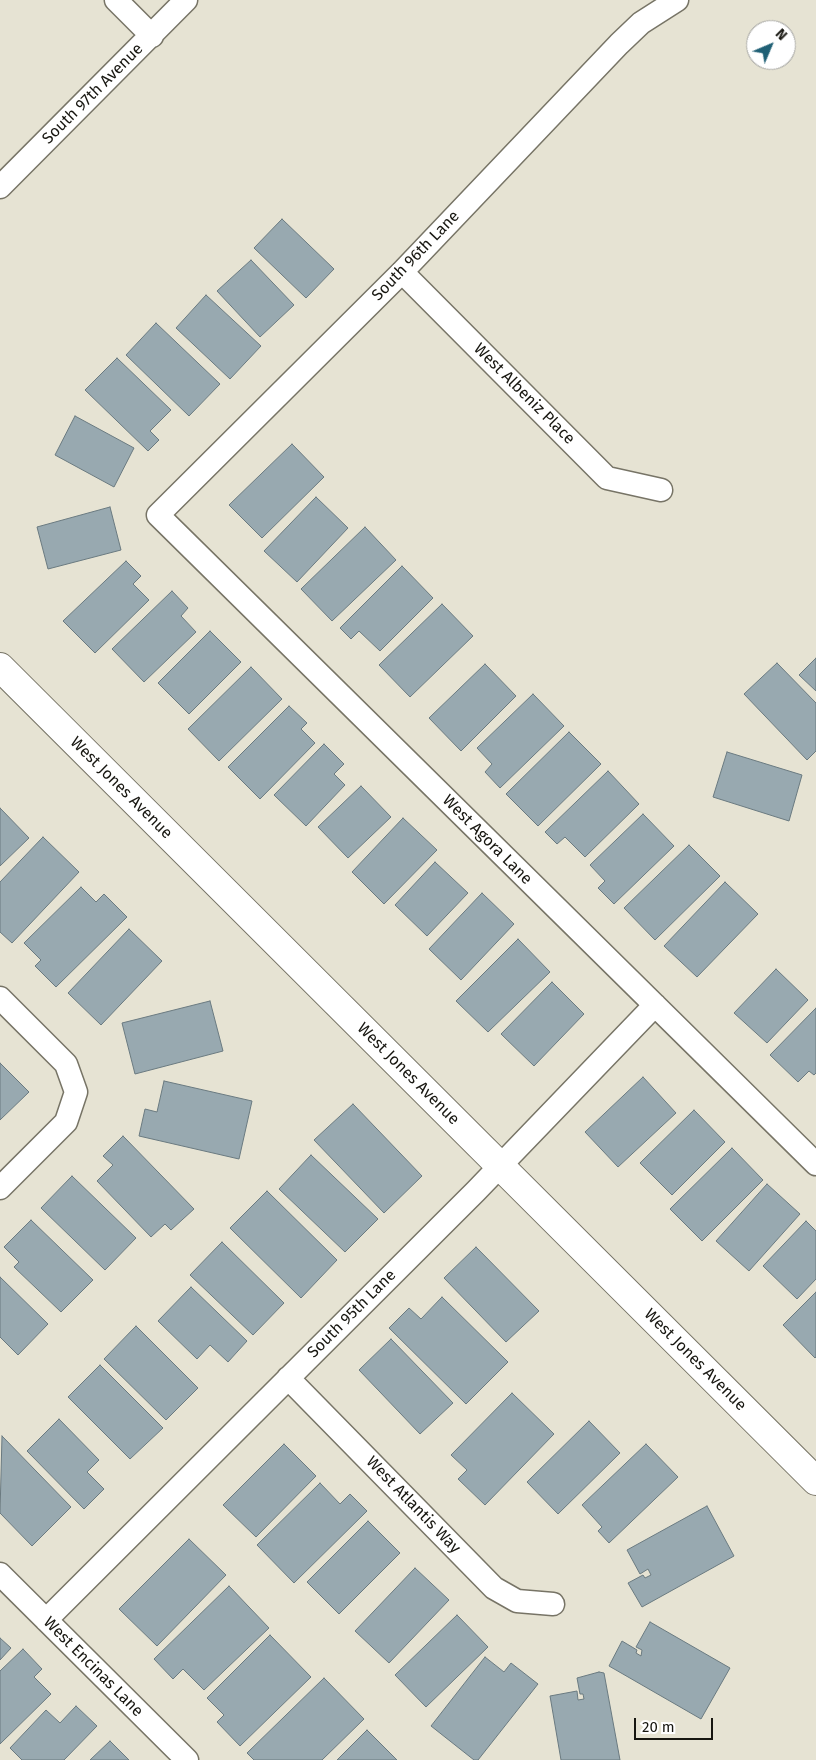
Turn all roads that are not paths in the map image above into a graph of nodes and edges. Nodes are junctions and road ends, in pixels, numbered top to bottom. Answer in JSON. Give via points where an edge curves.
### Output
{"nodes":[{"id":1,"x":116,"y":0,"type":"edge"},
{"id":2,"x":186,"y":0,"type":"edge"},
{"id":3,"x":677,"y":0,"type":"edge"},
{"id":4,"x":152,"y":36,"type":"junction"},
{"id":5,"x":0,"y":187,"type":"edge"},
{"id":6,"x":402,"y":272,"type":"junction"},
{"id":7,"x":661,"y":490,"type":"dead end"},
{"id":8,"x":158,"y":515,"type":"joint"},
{"id":9,"x":0,"y":667,"type":"edge"},
{"id":10,"x":0,"y":998,"type":"edge"},
{"id":11,"x":655,"y":1005,"type":"junction"},
{"id":12,"x":816,"y":1164,"type":"edge"},
{"id":13,"x":500,"y":1166,"type":"junction"},
{"id":14,"x":0,"y":1188,"type":"edge"},
{"id":15,"x":288,"y":1378,"type":"junction"},
{"id":16,"x":816,"y":1481,"type":"edge"},
{"id":17,"x":0,"y":1574,"type":"edge"},
{"id":18,"x":552,"y":1604,"type":"dead end"},
{"id":19,"x":46,"y":1620,"type":"junction"},
{"id":20,"x":186,"y":1760,"type":"edge"}],
"edges":[{"from":1,"to":4,"type":"street"},
{"from":2,"to":4,"type":"street","name":"South 97th Avenue"},
{"from":3,"to":6,"type":"street","name":"South 96th Lane","via":[[641,23],[619,44]]},
{"from":4,"to":5,"type":"street","name":"South 97th Avenue"},
{"from":6,"to":7,"type":"street","name":"West Albeniz Place","via":[[607,478]]},
{"from":6,"to":8,"type":"street","name":"South 96th Lane"},
{"from":8,"to":11,"type":"street","name":"West Agora Lane"},
{"from":9,"to":13,"type":"street","name":"West Jones Avenue"},
{"from":10,"to":14,"type":"street","via":[[66,1064],[76,1092],[66,1122]]},
{"from":11,"to":12,"type":"street","name":"West Agora Lane"},
{"from":11,"to":13,"type":"street","name":"South 95th Lane"},
{"from":13,"to":15,"type":"street","name":"South 95th Lane"},
{"from":13,"to":16,"type":"street","name":"West Jones Avenue"},
{"from":15,"to":18,"type":"street","name":"West Atlantis Way","via":[[494,1588],[517,1601]]},
{"from":15,"to":19,"type":"street","name":"South 95th Lane"},
{"from":17,"to":19,"type":"street","name":"West Encinas Lane"},
{"from":19,"to":20,"type":"street","name":"West Encinas Lane"}]}
